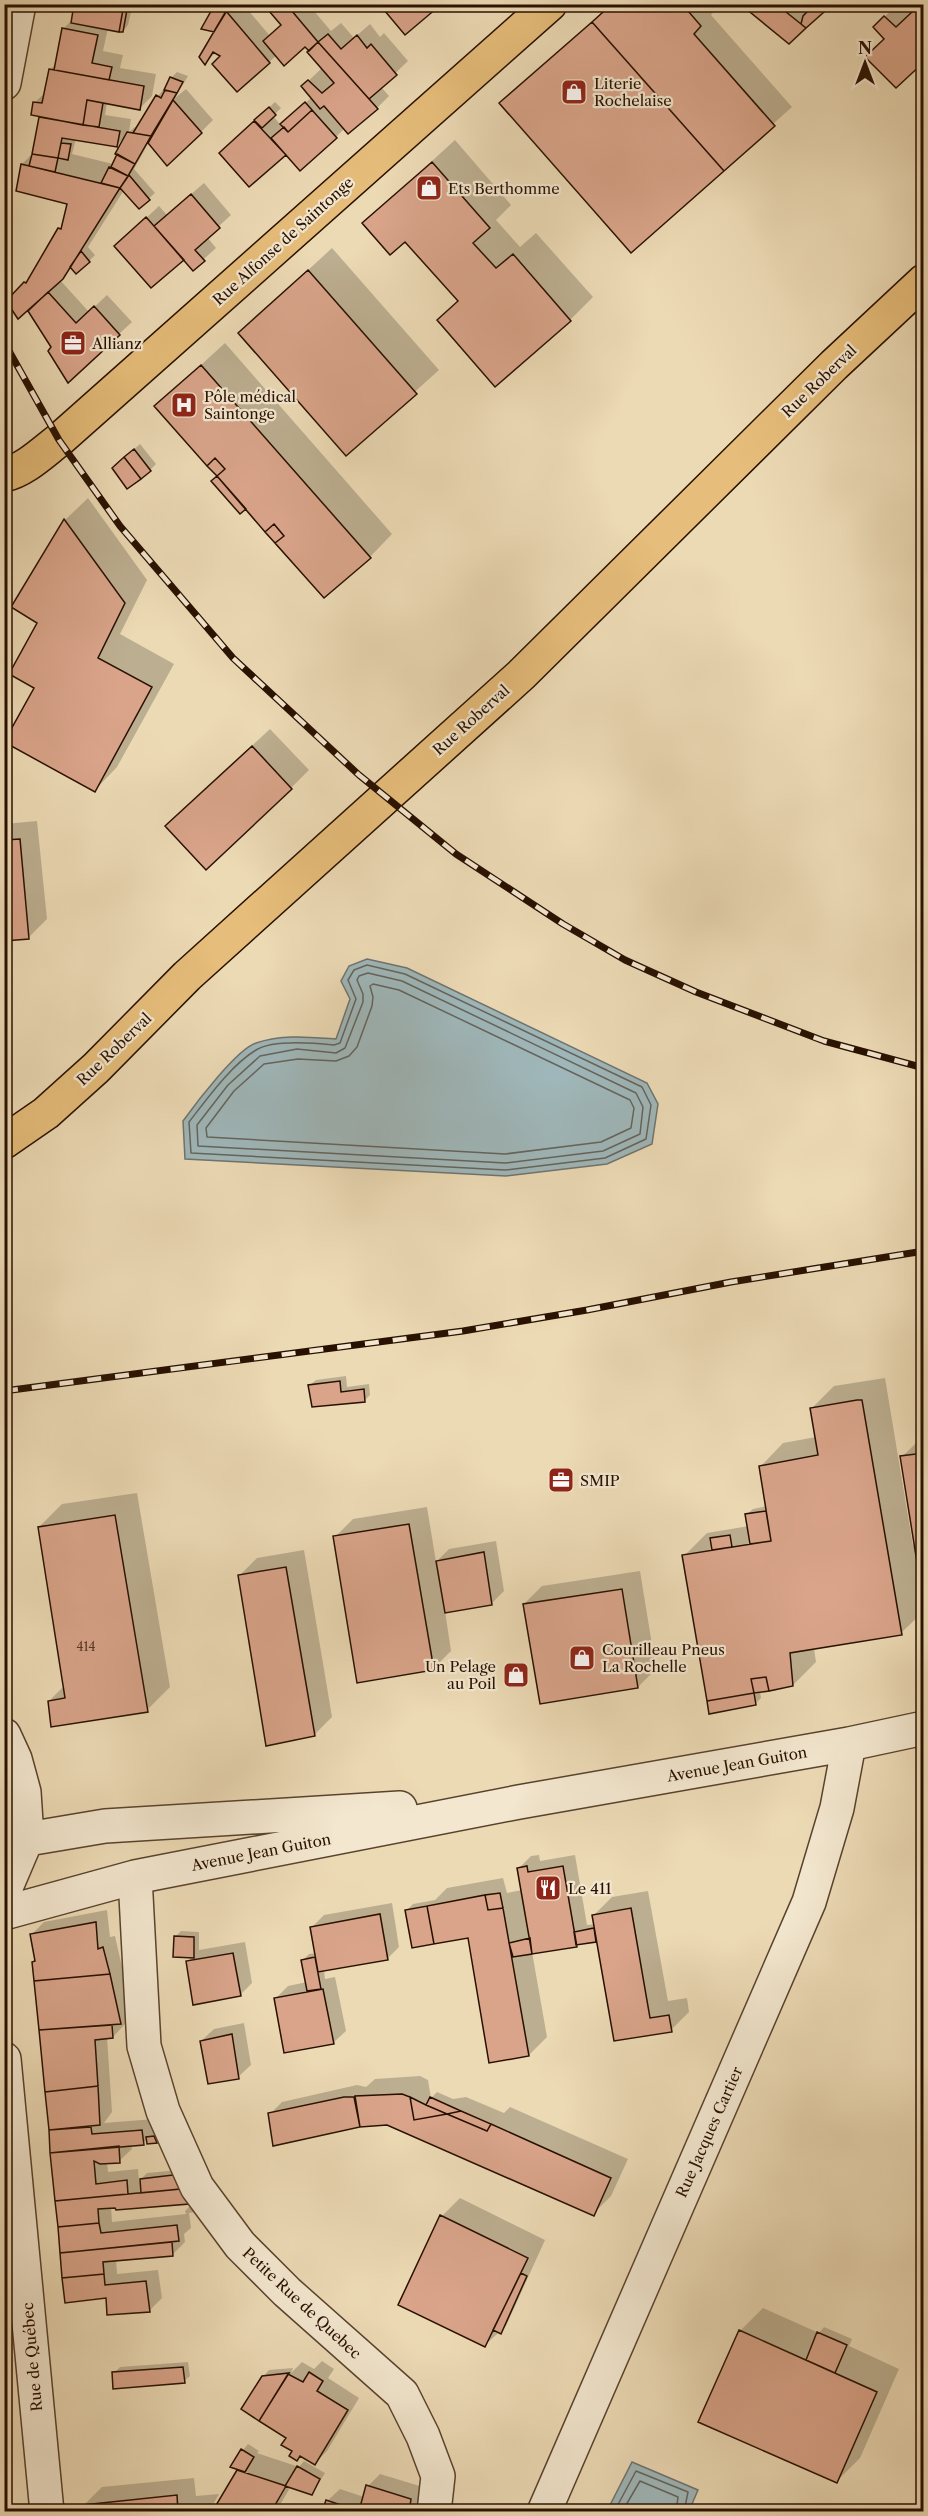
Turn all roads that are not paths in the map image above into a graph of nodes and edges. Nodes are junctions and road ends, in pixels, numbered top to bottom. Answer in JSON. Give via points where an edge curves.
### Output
{"nodes":[{"id":1,"x":19,"y":4,"type":"edge"},
{"id":2,"x":550,"y":4,"type":"edge"},
{"id":3,"x":4,"y":84,"type":"edge"},
{"id":4,"x":924,"y":281,"type":"edge"},
{"id":5,"x":7,"y":480,"type":"edge"},
{"id":6,"x":4,"y":1142,"type":"edge"},
{"id":7,"x":924,"y":1728,"type":"edge"},
{"id":8,"x":4,"y":1735,"type":"edge"},
{"id":9,"x":924,"y":1735,"type":"edge"},
{"id":10,"x":849,"y":1744,"type":"junction"},
{"id":11,"x":519,"y":1802,"type":"junction"},
{"id":12,"x":11,"y":1865,"type":"edge"},
{"id":13,"x":135,"y":1877,"type":"junction"},
{"id":14,"x":4,"y":1913,"type":"edge"},
{"id":15,"x":4,"y":2059,"type":"edge"},
{"id":16,"x":47,"y":2511,"type":"edge"},
{"id":17,"x":434,"y":2511,"type":"edge"},
{"id":18,"x":544,"y":2511,"type":"edge"}],
"edges":[{"from":1,"to":3,"type":"street"},
{"from":2,"to":5,"type":"main road","name":"Rue Alfonse de Saintonge","via":[[59,440]]},
{"from":4,"to":6,"type":"main road","name":"Rue Roberval","via":[[520,675],[187,976],[88,1076],[46,1113]]},
{"from":7,"to":10,"type":"street","name":"Avenue Jean Guiton"},
{"from":8,"to":12,"type":"street","via":[[24,1792]]},
{"from":9,"to":10,"type":"street","name":"Avenue Jean Guiton"},
{"from":10,"to":11,"type":"street","name":"Avenue Jean Guiton"},
{"from":10,"to":18,"type":"street","name":"Rue Jacques Cartier","via":[[837,1808],[809,1902]]},
{"from":11,"to":12,"type":"street","name":"Avenue Jean Guiton","via":[[105,1826]]},
{"from":11,"to":13,"type":"street","name":"Avenue Jean Guiton"},
{"from":13,"to":14,"type":"street","name":"Avenue Jean Guiton"},
{"from":13,"to":17,"type":"street","name":"Petite Rue de Quebec","via":[[144,2046],[163,2111],[197,2187],[240,2245],[402,2394],[438,2476]]},
{"from":15,"to":16,"type":"street","name":"Rue de Québec"}]}
